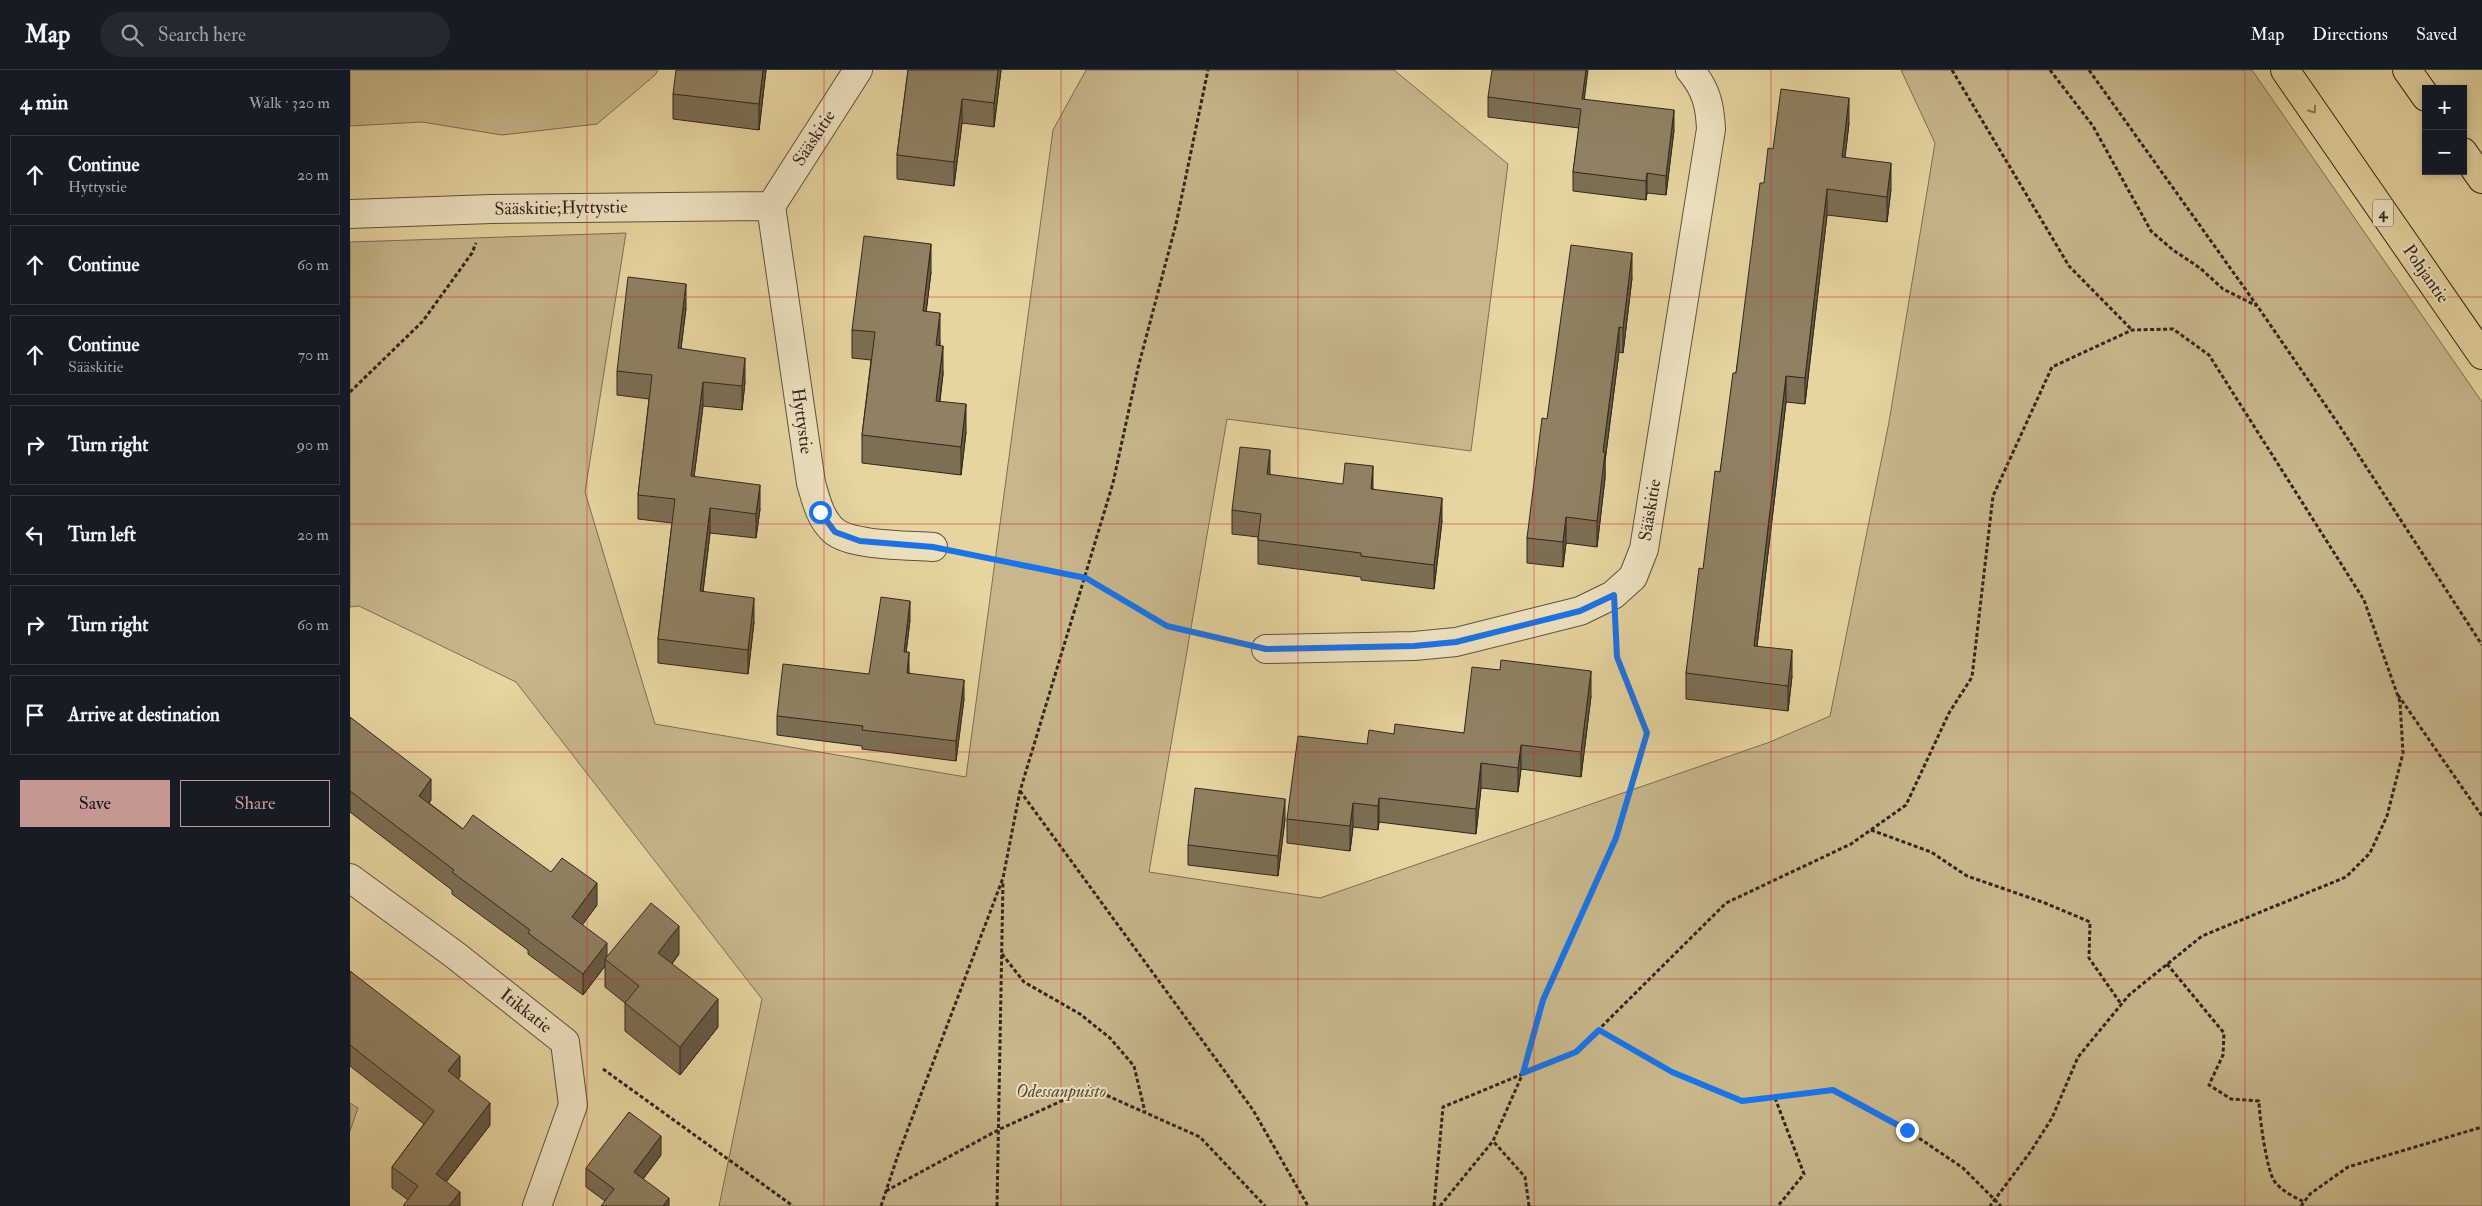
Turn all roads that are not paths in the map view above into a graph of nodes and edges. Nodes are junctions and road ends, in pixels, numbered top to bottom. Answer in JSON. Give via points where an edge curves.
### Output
{"nodes":[{"id":1,"x":858,"y":70,"type":"edge"},
{"id":2,"x":1690,"y":70,"type":"edge"},
{"id":3,"x":2285,"y":70,"type":"edge"},
{"id":4,"x":2407,"y":70,"type":"edge"},
{"id":5,"x":2422,"y":92,"type":"edge"},
{"id":6,"x":2467,"y":158,"type":"edge"},
{"id":7,"x":2482,"y":179,"type":"edge"},
{"id":8,"x":771,"y":206,"type":"junction"},
{"id":9,"x":350,"y":214,"type":"edge"},
{"id":10,"x":2482,"y":356,"type":"edge"},
{"id":11,"x":933,"y":547,"type":"road end"},
{"id":12,"x":1266,"y":649,"type":"road end"},
{"id":13,"x":350,"y":878,"type":"edge"},
{"id":14,"x":537,"y":1206,"type":"edge"}],
"edges":[{"from":1,"to":8,"type":"street","name":"Sääskitie"},
{"from":2,"to":12,"type":"street","name":"Sääskitie","via":[[1702,84],[1710,107],[1710,129],[1644,549],[1633,577],[1614,595],[1580,611],[1456,642]]},
{"from":3,"to":10,"type":"highway","name":"Pohjantie","number":"4","one_way":true},
{"from":4,"to":5,"type":"highway"},
{"from":6,"to":7,"type":"highway"},
{"from":8,"to":9,"type":"street","name":"Sääskitie;Hyttystie","via":[[491,208]]},
{"from":8,"to":11,"type":"street","name":"Hyttystie","via":[[811,483],[820,512],[835,532],[860,541]]},
{"from":13,"to":14,"type":"street","name":"Itikkatie","via":[[565,1042],[573,1105]]}]}
